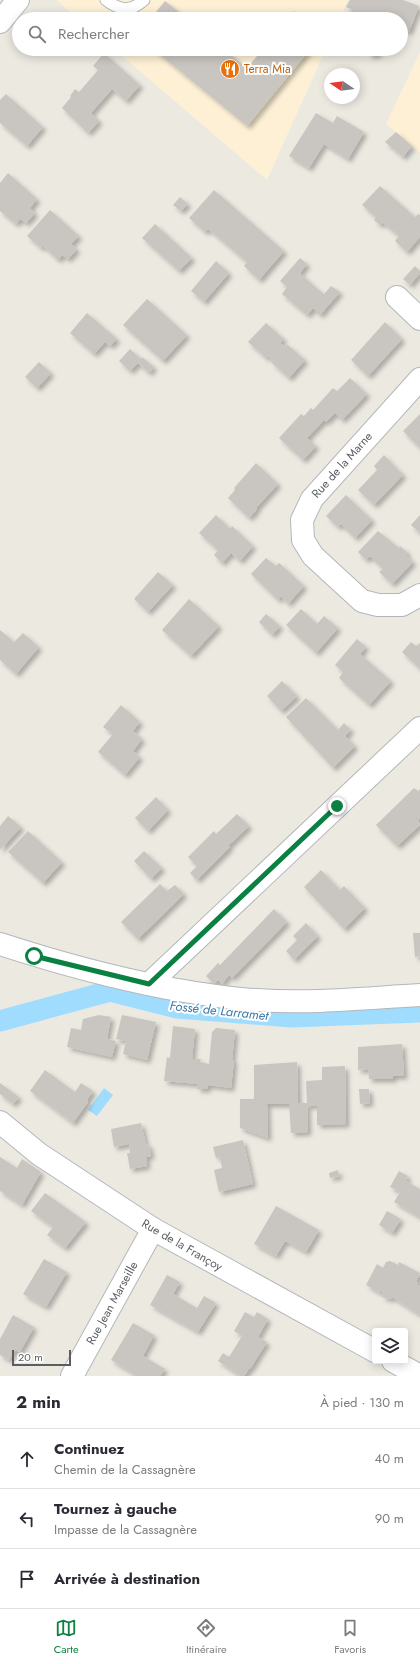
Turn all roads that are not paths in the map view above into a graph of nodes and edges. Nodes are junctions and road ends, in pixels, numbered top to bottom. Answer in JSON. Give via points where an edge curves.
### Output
{"nodes":[{"id":1,"x":18,"y":0,"type":"edge"},
{"id":2,"x":106,"y":0,"type":"edge"},
{"id":3,"x":144,"y":0,"type":"edge"},
{"id":4,"x":0,"y":22,"type":"edge"},
{"id":5,"x":397,"y":297,"type":"dead end"},
{"id":6,"x":420,"y":319,"type":"edge"},
{"id":7,"x":420,"y":380,"type":"edge"},
{"id":8,"x":420,"y":595,"type":"edge"},
{"id":9,"x":420,"y":728,"type":"edge"},
{"id":10,"x":0,"y":944,"type":"edge"},
{"id":11,"x":149,"y":984,"type":"junction"},
{"id":12,"x":420,"y":995,"type":"edge"},
{"id":13,"x":0,"y":1122,"type":"edge"},
{"id":14,"x":153,"y":1229,"type":"junction"},
{"id":15,"x":372,"y":1349,"type":"edge"},
{"id":16,"x":398,"y":1364,"type":"edge"},
{"id":17,"x":72,"y":1376,"type":"edge"},
{"id":18,"x":420,"y":1376,"type":"edge"}],
"edges":[{"from":1,"to":4,"type":"street"},
{"from":2,"to":3,"type":"lane","via":[[124,9],[136,7]]},
{"from":5,"to":6,"type":"street"},
{"from":7,"to":8,"type":"street","name":"Rue de la Marne","via":[[312,499],[302,520],[303,540],[313,556],[362,601],[378,606],[402,605]]},
{"from":9,"to":11,"type":"street"},
{"from":10,"to":11,"type":"street","via":[[34,956]]},
{"from":11,"to":12,"type":"street","via":[[210,996],[257,1000],[303,1001]]},
{"from":13,"to":14,"type":"street","name":"Rue de la Françoy","via":[[39,1154]]},
{"from":14,"to":15,"type":"street","name":"Rue de la Françoy"},
{"from":14,"to":17,"type":"street","name":"Rue Jean Marseille"},
{"from":16,"to":18,"type":"street"}]}
